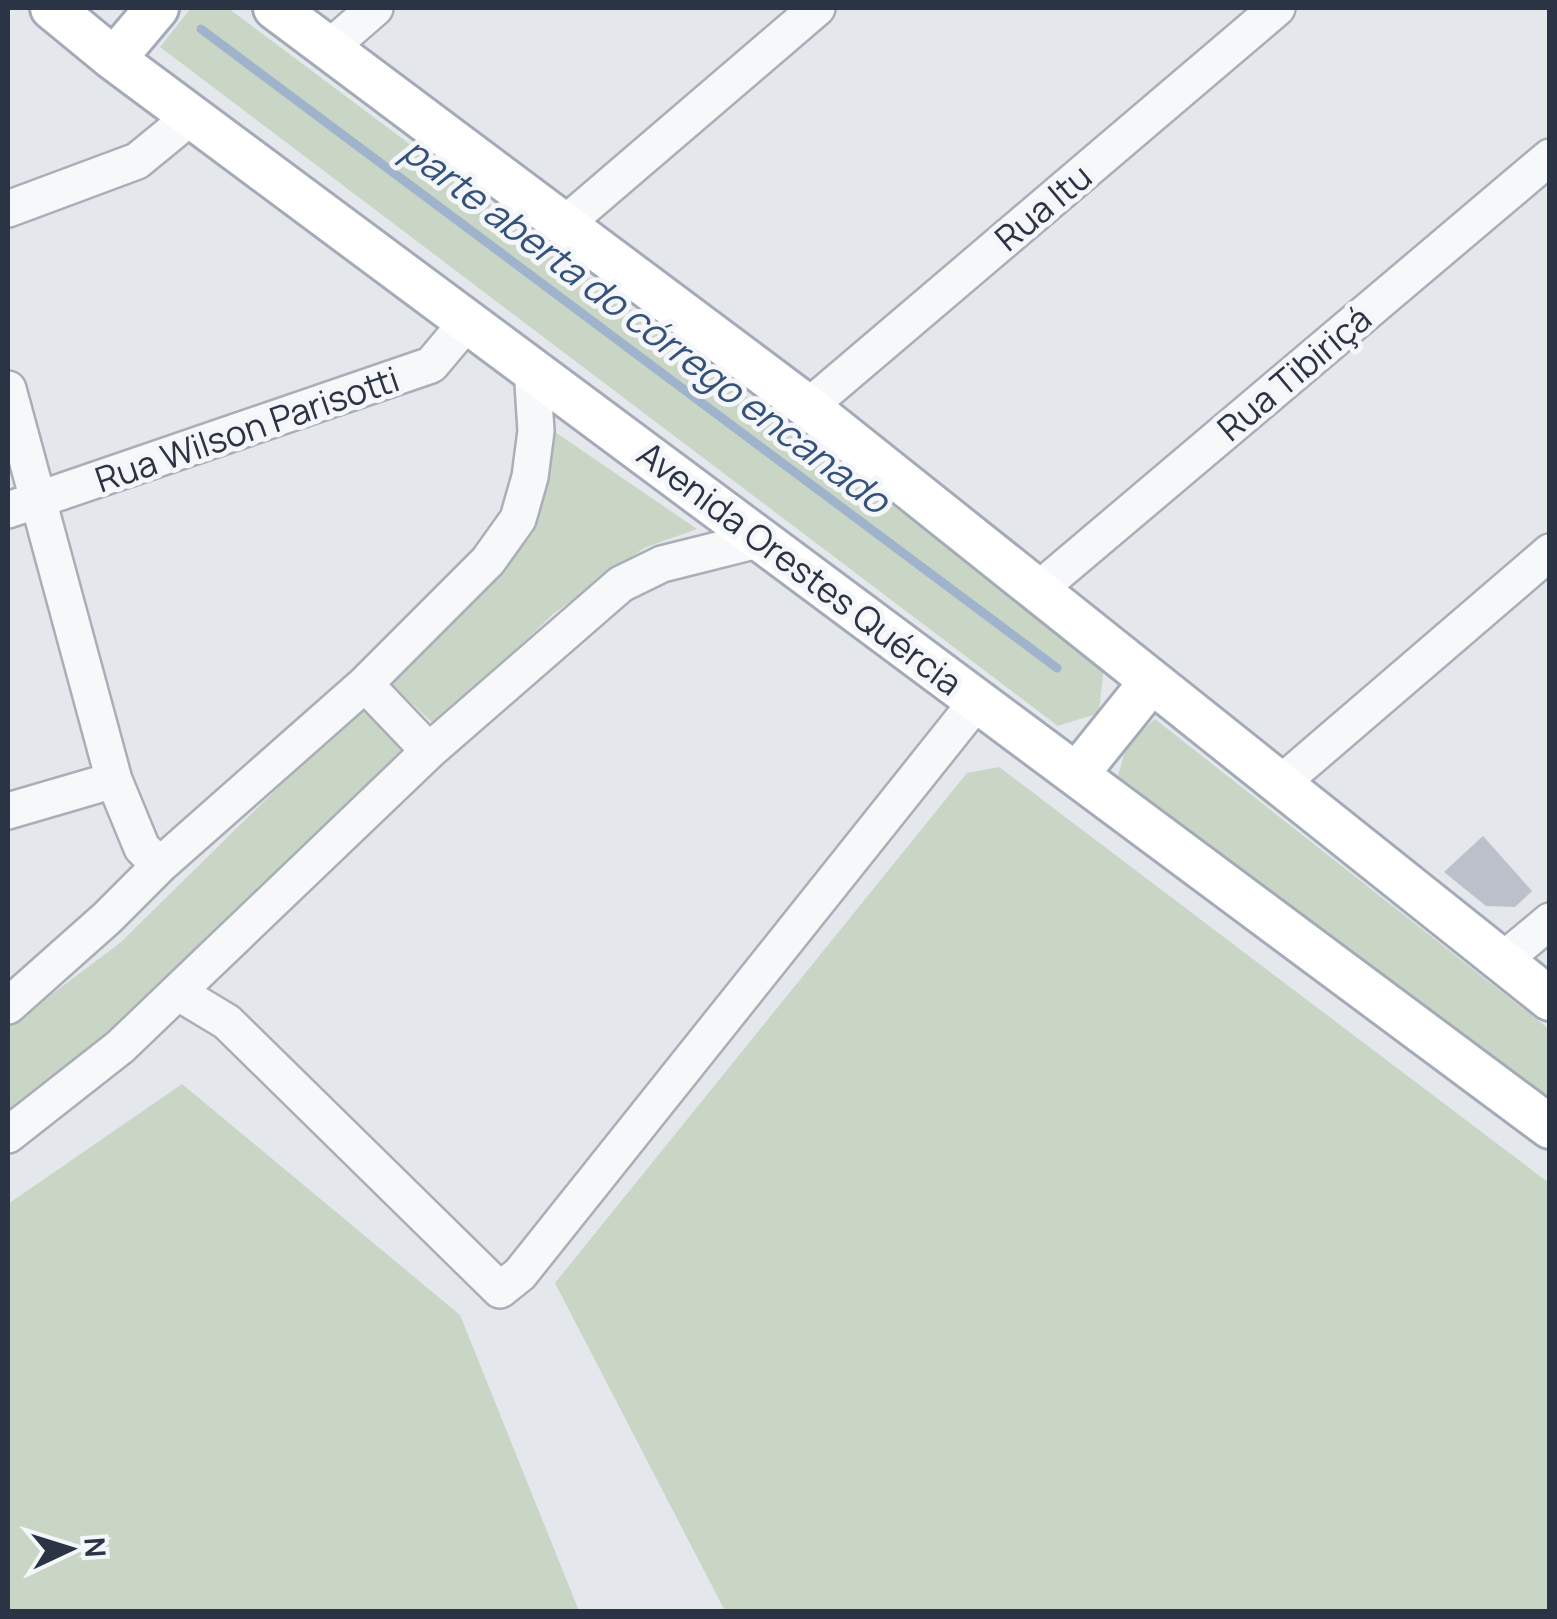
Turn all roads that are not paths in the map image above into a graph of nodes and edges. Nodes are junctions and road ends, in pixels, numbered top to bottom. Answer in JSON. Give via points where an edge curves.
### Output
{"nodes":[{"id":1,"x":52,"y":8,"type":"edge"},
{"id":2,"x":157,"y":8,"type":"edge"},
{"id":3,"x":275,"y":8,"type":"edge"},
{"id":4,"x":375,"y":8,"type":"edge"},
{"id":5,"x":817,"y":8,"type":"edge"},
{"id":6,"x":1278,"y":8,"type":"edge"},
{"id":7,"x":328,"y":48,"type":"junction"},
{"id":8,"x":114,"y":59,"type":"junction"},
{"id":9,"x":192,"y":116,"type":"junction"},
{"id":10,"x":1550,"y":158,"type":"edge"},
{"id":11,"x":8,"y":208,"type":"edge"},
{"id":12,"x":566,"y":223,"type":"junction"},
{"id":13,"x":468,"y":320,"type":"junction"},
{"id":14,"x":532,"y":368,"type":"junction"},
{"id":15,"x":8,"y":389,"type":"edge"},
{"id":16,"x":808,"y":407,"type":"junction"},
{"id":17,"x":23,"y":506,"type":"edge"},
{"id":18,"x":762,"y":538,"type":"junction"},
{"id":19,"x":1550,"y":552,"type":"edge"},
{"id":20,"x":1039,"y":589,"type":"junction"},
{"id":21,"x":1151,"y":682,"type":"junction"},
{"id":22,"x":365,"y":684,"type":"junction"},
{"id":23,"x":978,"y":700,"type":"junction"},
{"id":24,"x":429,"y":751,"type":"junction"},
{"id":25,"x":1077,"y":774,"type":"junction"},
{"id":26,"x":114,"y":780,"type":"junction"},
{"id":27,"x":1280,"y":784,"type":"junction"},
{"id":28,"x":8,"y":811,"type":"edge"},
{"id":29,"x":160,"y":865,"type":"junction"},
{"id":30,"x":1550,"y":921,"type":"edge"},
{"id":31,"x":1502,"y":961,"type":"junction"},
{"id":32,"x":179,"y":993,"type":"junction"},
{"id":33,"x":1550,"y":999,"type":"edge"},
{"id":34,"x":8,"y":1006,"type":"edge"},
{"id":35,"x":1550,"y":1127,"type":"edge"},
{"id":36,"x":8,"y":1135,"type":"edge"}],
"edges":[{"from":1,"to":8,"type":"main road","name":"Avenida Orestes Quércia"},
{"from":2,"to":8,"type":"main road"},
{"from":3,"to":7,"type":"main road"},
{"from":4,"to":7,"type":"street"},
{"from":5,"to":12,"type":"street"},
{"from":6,"to":16,"type":"street","name":"Rua Itu"},
{"from":7,"to":12,"type":"main road"},
{"from":8,"to":9,"type":"main road","name":"Avenida Orestes Quércia"},
{"from":9,"to":11,"type":"street","via":[[137,161]]},
{"from":9,"to":13,"type":"main road","name":"Avenida Orestes Quércia"},
{"from":10,"to":20,"type":"street","name":"Rua Tibiriçá"},
{"from":12,"to":16,"type":"main road"},
{"from":13,"to":14,"type":"main road","name":"Avenida Orestes Quércia"},
{"from":13,"to":17,"type":"street","name":"Rua Wilson Parisotti","via":[[431,365]]},
{"from":14,"to":18,"type":"main road","name":"Avenida Orestes Quércia"},
{"from":14,"to":22,"type":"street","via":[[536,431],[518,519],[488,561]]},
{"from":15,"to":17,"type":"street"},
{"from":16,"to":20,"type":"main road"},
{"from":17,"to":26,"type":"street"},
{"from":18,"to":23,"type":"main road","name":"Avenida Orestes Quércia"},
{"from":18,"to":24,"type":"street","via":[[662,564],[621,584]]},
{"from":19,"to":27,"type":"street"},
{"from":20,"to":21,"type":"main road"},
{"from":21,"to":25,"type":"main road"},
{"from":21,"to":27,"type":"main road"},
{"from":22,"to":24,"type":"street"},
{"from":22,"to":29,"type":"street"},
{"from":23,"to":25,"type":"main road","name":"Avenida Orestes Quércia"},
{"from":23,"to":32,"type":"street","via":[[520,1274],[500,1290],[227,1022]]},
{"from":24,"to":32,"type":"street"},
{"from":25,"to":35,"type":"main road","name":"Avenida Orestes Quércia"},
{"from":26,"to":28,"type":"street"},
{"from":26,"to":29,"type":"street","via":[[142,848]]},
{"from":27,"to":31,"type":"main road"},
{"from":29,"to":34,"type":"street"},
{"from":30,"to":31,"type":"street"},
{"from":31,"to":33,"type":"main road"},
{"from":32,"to":36,"type":"street"}]}
